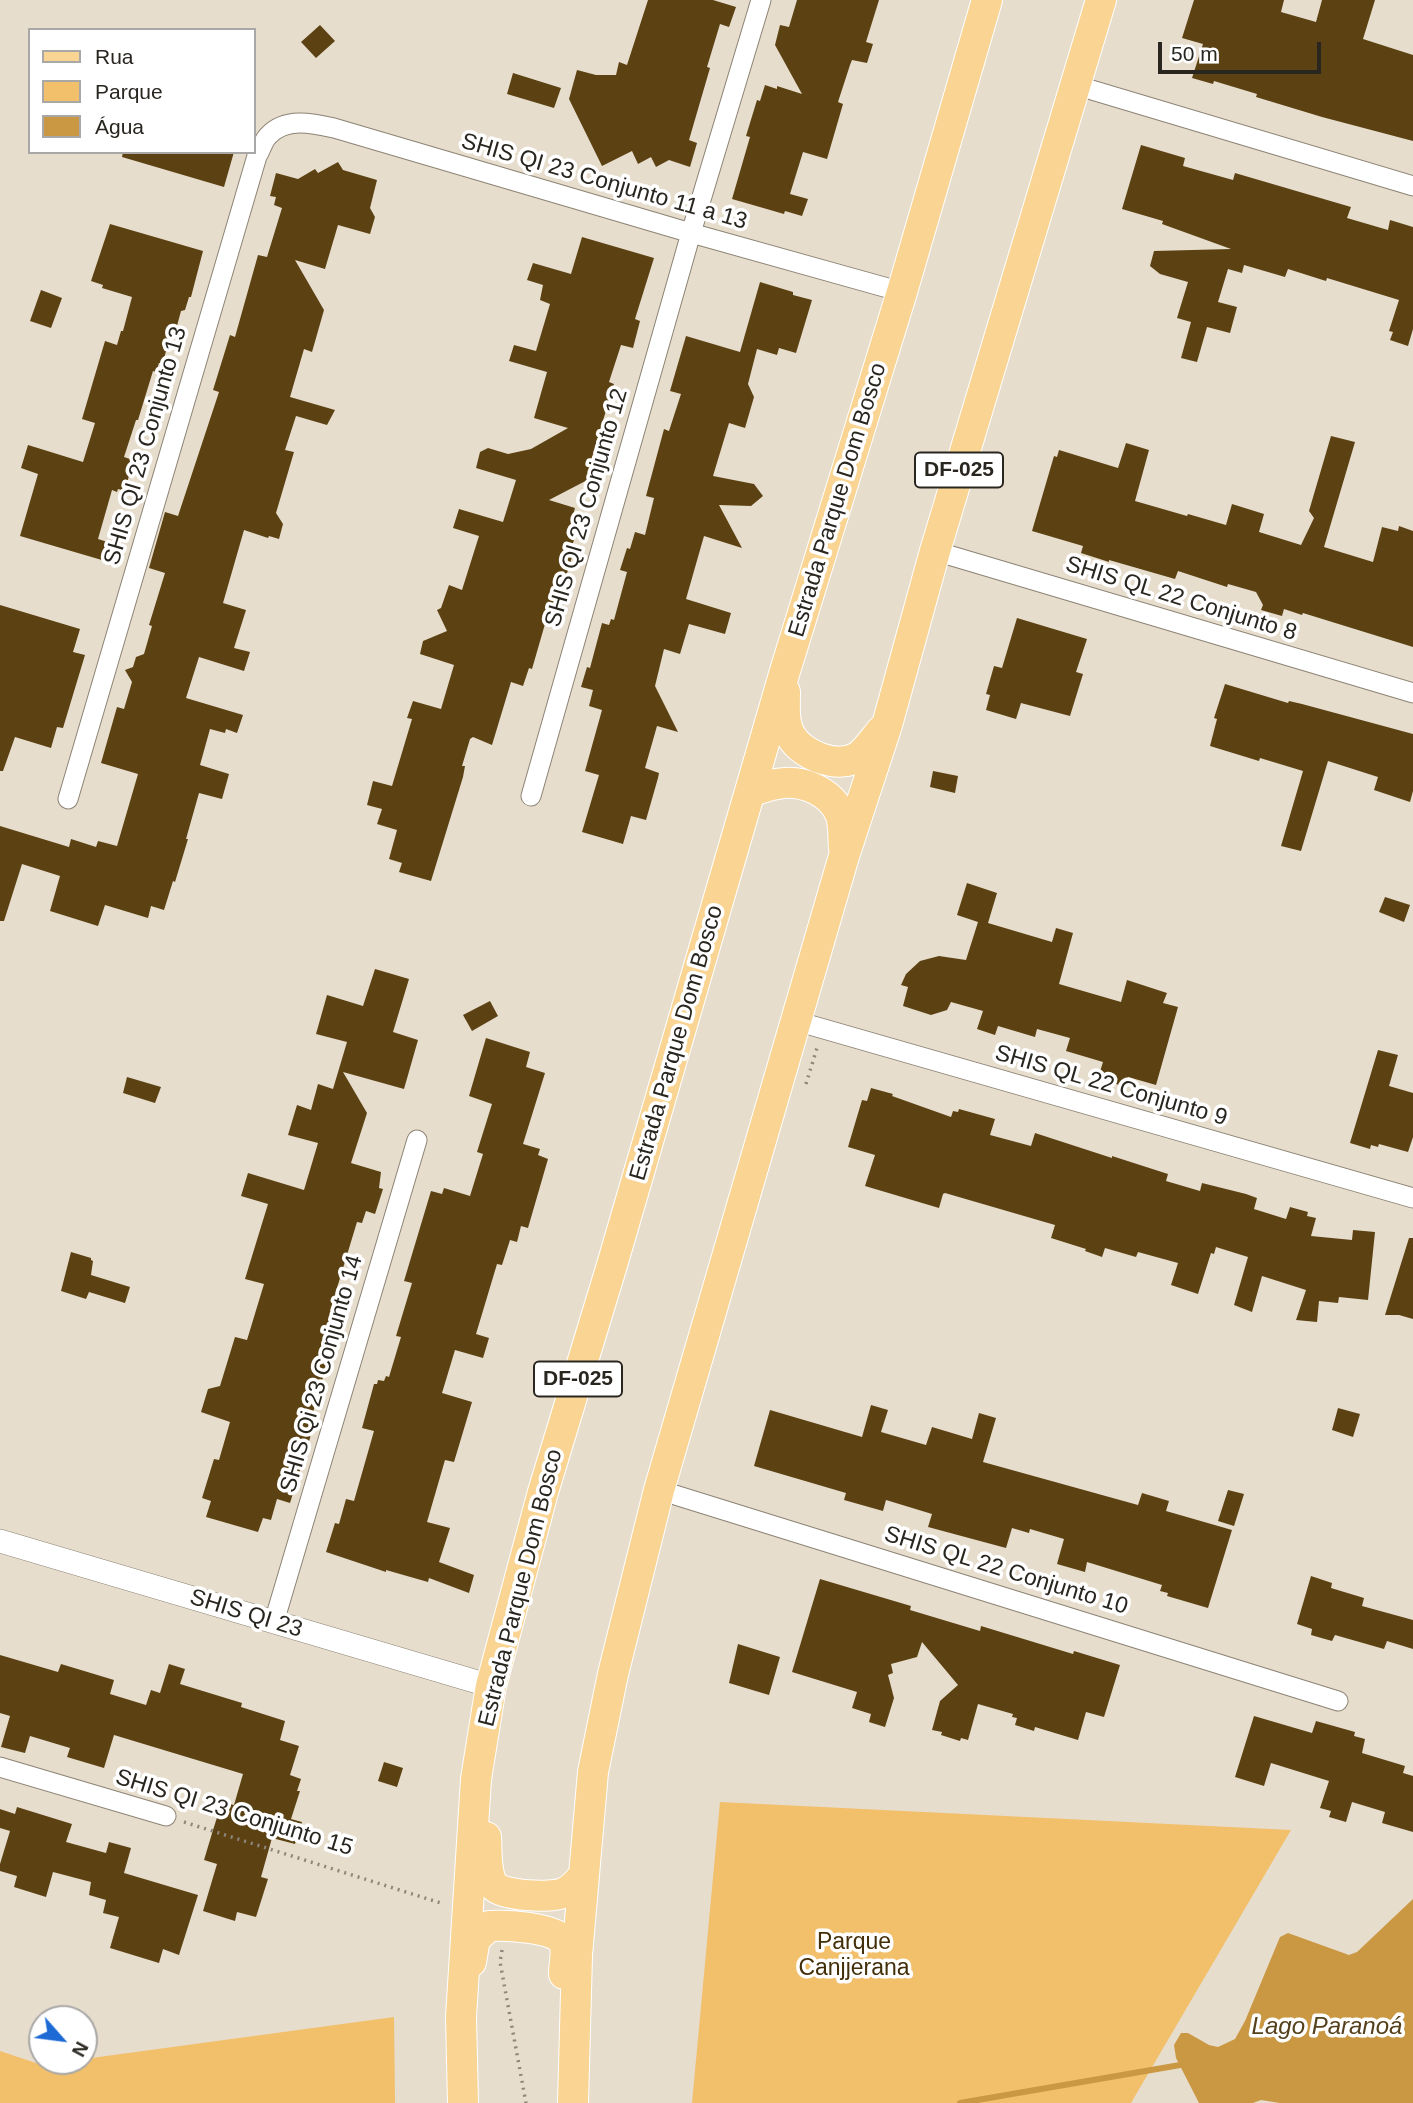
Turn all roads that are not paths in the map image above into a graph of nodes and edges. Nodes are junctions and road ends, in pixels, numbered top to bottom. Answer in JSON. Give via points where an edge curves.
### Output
{"nodes":[{"id":1,"x":761,"y":0,"type":"edge"},
{"id":2,"x":987,"y":0,"type":"edge"},
{"id":3,"x":1101,"y":0,"type":"edge"},
{"id":4,"x":1075,"y":85,"type":"junction"},
{"id":5,"x":292,"y":124,"type":"joint"},
{"id":6,"x":1413,"y":186,"type":"edge"},
{"id":7,"x":691,"y":233,"type":"junction"},
{"id":8,"x":902,"y":292,"type":"junction"},
{"id":9,"x":935,"y":551,"type":"junction"},
{"id":10,"x":785,"y":671,"type":"junction"},
{"id":11,"x":1413,"y":693,"type":"edge"},
{"id":12,"x":887,"y":725,"type":"junction"},
{"id":13,"x":750,"y":792,"type":"junction"},
{"id":14,"x":531,"y":796,"type":"dead end"},
{"id":15,"x":68,"y":799,"type":"dead end"},
{"id":16,"x":844,"y":856,"type":"junction"},
{"id":17,"x":796,"y":1021,"type":"junction"},
{"id":18,"x":417,"y":1140,"type":"dead end"},
{"id":19,"x":1413,"y":1198,"type":"edge"},
{"id":20,"x":659,"y":1490,"type":"junction"},
{"id":21,"x":0,"y":1541,"type":"edge"},
{"id":22,"x":274,"y":1622,"type":"junction"},
{"id":23,"x":491,"y":1686,"type":"junction"},
{"id":24,"x":1338,"y":1700,"type":"dead end"},
{"id":25,"x":0,"y":1767,"type":"edge"},
{"id":26,"x":476,"y":1779,"type":"junction"},
{"id":27,"x":166,"y":1816,"type":"road end"},
{"id":28,"x":584,"y":1875,"type":"junction"},
{"id":29,"x":461,"y":2017,"type":"junction"},
{"id":30,"x":572,"y":2096,"type":"edge"},
{"id":31,"x":463,"y":2103,"type":"edge"}],
"edges":[{"from":1,"to":7,"type":"street","name":"SHIS QI 23 Conjunto 12"},
{"from":2,"to":8,"type":"main road","name":"Estrada Parque Dom Bosco","number":"DF-025"},
{"from":3,"to":4,"type":"main road","number":"DF-025"},
{"from":4,"to":6,"type":"street"},
{"from":4,"to":9,"type":"main road","number":"DF-025"},
{"from":5,"to":7,"type":"street","name":"SHIS QI 23 Conjunto 11 a 13","via":[[334,128]]},
{"from":5,"to":15,"type":"street","name":"SHIS QI 23 Conjunto 13","via":[[268,136],[257,156]]},
{"from":7,"to":8,"type":"street","name":"SHIS QI 23 Conjunto 11 a 13"},
{"from":7,"to":14,"type":"street","name":"SHIS QI 23 Conjunto 12"},
{"from":8,"to":10,"type":"main road","name":"Estrada Parque Dom Bosco","number":"DF-025"},
{"from":9,"to":11,"type":"street","name":"SHIS QL 22 Conjunto 8"},
{"from":9,"to":12,"type":"main road","number":"DF-025"},
{"from":10,"to":12,"type":"main road","via":[[786,722],[791,737],[803,749],[822,759],[845,762],[860,755]]},
{"from":10,"to":13,"type":"main road","name":"Estrada Parque Dom Bosco","number":"DF-025"},
{"from":12,"to":16,"type":"main road","number":"DF-025"},
{"from":13,"to":16,"type":"main road","via":[[778,783],[814,788],[833,801],[841,817]]},
{"from":13,"to":23,"type":"main road","name":"Estrada Parque Dom Bosco","number":"DF-025","via":[[543,1492]]},
{"from":16,"to":17,"type":"main road","number":"DF-025"},
{"from":17,"to":19,"type":"street","name":"SHIS QL 22 Conjunto 9"},
{"from":17,"to":20,"type":"main road","number":"DF-025"},
{"from":18,"to":22,"type":"street","name":"SHIS Qi 23 Conjunto 14"},
{"from":20,"to":24,"type":"street","name":"SHIS QL 22 Conjunto 10"},
{"from":20,"to":28,"type":"main road","number":"DF-025","via":[[593,1772]]},
{"from":21,"to":22,"type":"street","name":"SHIS QI 23"},
{"from":22,"to":23,"type":"street","name":"SHIS QI 23"},
{"from":23,"to":26,"type":"main road","name":"Estrada Parque Dom Bosco","number":"DF-025"},
{"from":25,"to":27,"type":"street","name":"SHIS QI 23 Conjunto 15"},
{"from":26,"to":28,"type":"main road","via":[[489,1873],[499,1891],[557,1895]]},
{"from":26,"to":29,"type":"main road","name":"Estrada Parque Dom Bosco","number":"DF-025"},
{"from":28,"to":30,"type":"main road","number":"DF-025"},
{"from":29,"to":30,"type":"main road","via":[[475,1939],[489,1926],[551,1931],[563,1940],[565,1948],[560,2033]]},
{"from":29,"to":31,"type":"main road","name":"Estrada Parque Dom Bosco","number":"DF-025"}]}
